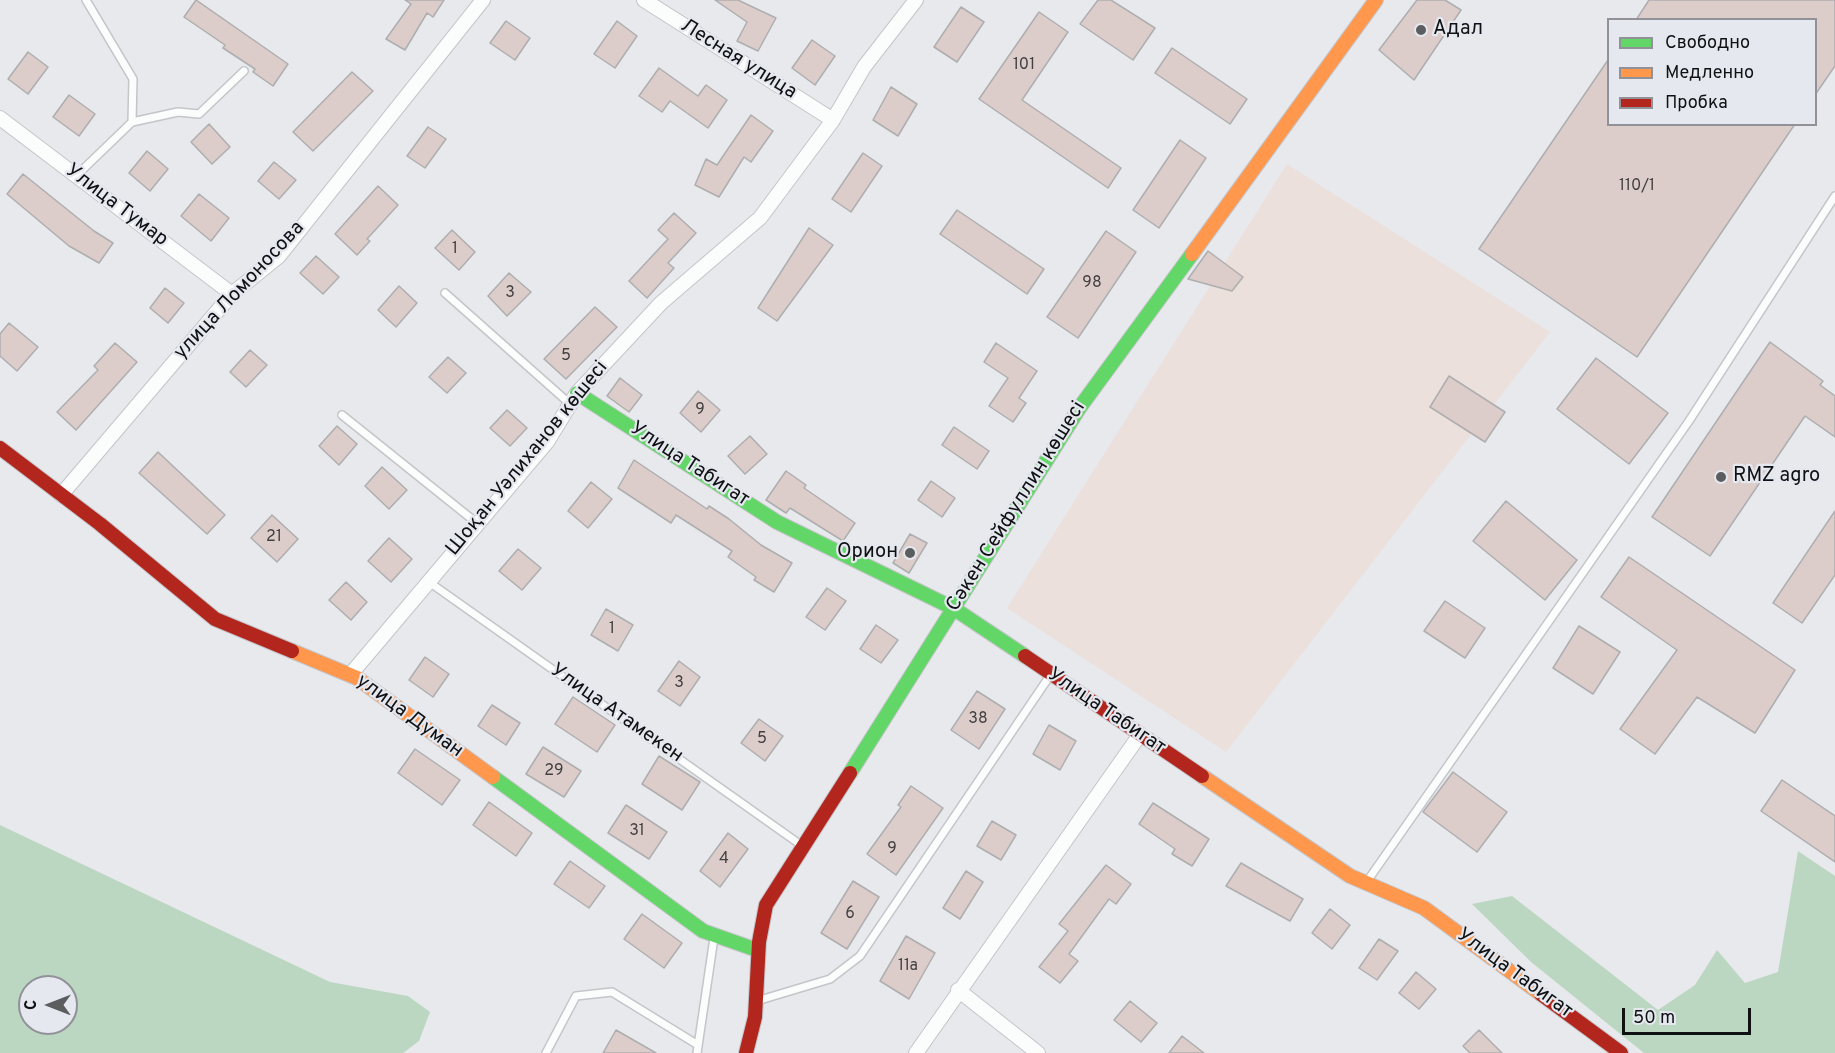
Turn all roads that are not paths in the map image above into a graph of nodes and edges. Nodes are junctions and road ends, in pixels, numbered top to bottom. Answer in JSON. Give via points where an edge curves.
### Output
{"nodes":[{"id":1,"x":86,"y":0,"type":"edge"},
{"id":2,"x":483,"y":0,"type":"edge"},
{"id":3,"x":644,"y":0,"type":"edge"},
{"id":4,"x":916,"y":0,"type":"edge"},
{"id":5,"x":1376,"y":0,"type":"edge"},
{"id":6,"x":243,"y":71,"type":"dead end"},
{"id":7,"x":0,"y":118,"type":"edge"},
{"id":8,"x":833,"y":120,"type":"junction"},
{"id":9,"x":132,"y":122,"type":"junction"},
{"id":10,"x":76,"y":176,"type":"junction"},
{"id":11,"x":1835,"y":196,"type":"edge"},
{"id":12,"x":445,"y":293,"type":"dead end"},
{"id":13,"x":232,"y":294,"type":"junction"},
{"id":14,"x":573,"y":398,"type":"junction"},
{"id":15,"x":342,"y":415,"type":"dead end"},
{"id":16,"x":0,"y":448,"type":"edge"},
{"id":17,"x":61,"y":495,"type":"junction"},
{"id":18,"x":478,"y":524,"type":"junction"},
{"id":19,"x":429,"y":582,"type":"junction"},
{"id":20,"x":953,"y":608,"type":"junction"},
{"id":21,"x":350,"y":675,"type":"junction"},
{"id":22,"x":1051,"y":675,"type":"junction"},
{"id":23,"x":1139,"y":735,"type":"junction"},
{"id":24,"x":803,"y":847,"type":"junction"},
{"id":25,"x":1367,"y":882,"type":"junction"},
{"id":26,"x":714,"y":936,"type":"junction"},
{"id":27,"x":758,"y":950,"type":"junction"},
{"id":28,"x":958,"y":990,"type":"junction"},
{"id":29,"x":758,"y":1000,"type":"junction"},
{"id":30,"x":697,"y":1049,"type":"edge"},
{"id":31,"x":546,"y":1053,"type":"edge"},
{"id":32,"x":746,"y":1053,"type":"edge"},
{"id":33,"x":916,"y":1053,"type":"edge"},
{"id":34,"x":1038,"y":1053,"type":"edge"},
{"id":35,"x":1621,"y":1053,"type":"edge"}],
"edges":[{"from":1,"to":9,"type":"lane","via":[[133,79]]},
{"from":2,"to":13,"type":"street","name":"улица Ломоносова","via":[[279,256]]},
{"from":3,"to":8,"type":"street","name":"Лесная улица"},
{"from":4,"to":8,"type":"street","name":"Шоқан Уәлиханов көшесі","via":[[864,67]]},
{"from":5,"to":20,"type":"street","name":"Сәкен Сейфуллин көшесі","via":[[1080,407]]},
{"from":6,"to":9,"type":"lane","via":[[199,114],[178,112]]},
{"from":7,"to":10,"type":"street","name":"Улица Тумар"},
{"from":8,"to":14,"type":"street","name":"Шоқан Уәлиханов көшесі","via":[[760,218],[661,303]]},
{"from":9,"to":10,"type":"lane"},
{"from":10,"to":13,"type":"street","name":"Улица Тумар"},
{"from":11,"to":25,"type":"lane","via":[[1689,421]]},
{"from":12,"to":14,"type":"lane"},
{"from":13,"to":17,"type":"street","name":"улица Ломоносова"},
{"from":14,"to":18,"type":"street","name":"Шоқан Уәлиханов көшесі","via":[[547,442]]},
{"from":14,"to":20,"type":"street","name":"Улица Табигат","via":[[777,522]]},
{"from":15,"to":18,"type":"lane"},
{"from":16,"to":17,"type":"street","name":"улица Думан"},
{"from":17,"to":21,"type":"street","name":"улица Думан","via":[[215,619]]},
{"from":18,"to":19,"type":"street","name":"Шоқан Уәлиханов көшесі"},
{"from":19,"to":21,"type":"street","name":"Шоқан Уәлиханов көшесі"},
{"from":19,"to":24,"type":"lane","name":"Улица Атамекен"},
{"from":20,"to":22,"type":"street","name":"Улица Табигат"},
{"from":20,"to":24,"type":"street","name":"Сәкен Сейфуллин көшесі"},
{"from":21,"to":26,"type":"street","name":"улица Думан","via":[[703,932]]},
{"from":22,"to":23,"type":"street","name":"Улица Табигат"},
{"from":22,"to":29,"type":"lane","via":[[860,956],[830,979]]},
{"from":23,"to":25,"type":"street","name":"Улица Табигат","via":[[1350,876]]},
{"from":23,"to":28,"type":"street"},
{"from":24,"to":27,"type":"street","name":"Сәкен Сейфуллин көшесі","via":[[766,905]]},
{"from":25,"to":35,"type":"street","name":"Улица Табигат","via":[[1424,908]]},
{"from":26,"to":27,"type":"street","name":"улица Думан"},
{"from":26,"to":30,"type":"lane"},
{"from":27,"to":29,"type":"street","name":"Сәкен Сейфуллин көшесі"},
{"from":28,"to":33,"type":"street"},
{"from":28,"to":34,"type":"street"},
{"from":29,"to":32,"type":"street","name":"Сәкен Сейфуллин көшесі"},
{"from":30,"to":31,"type":"lane","via":[[612,992],[576,996]]}]}
